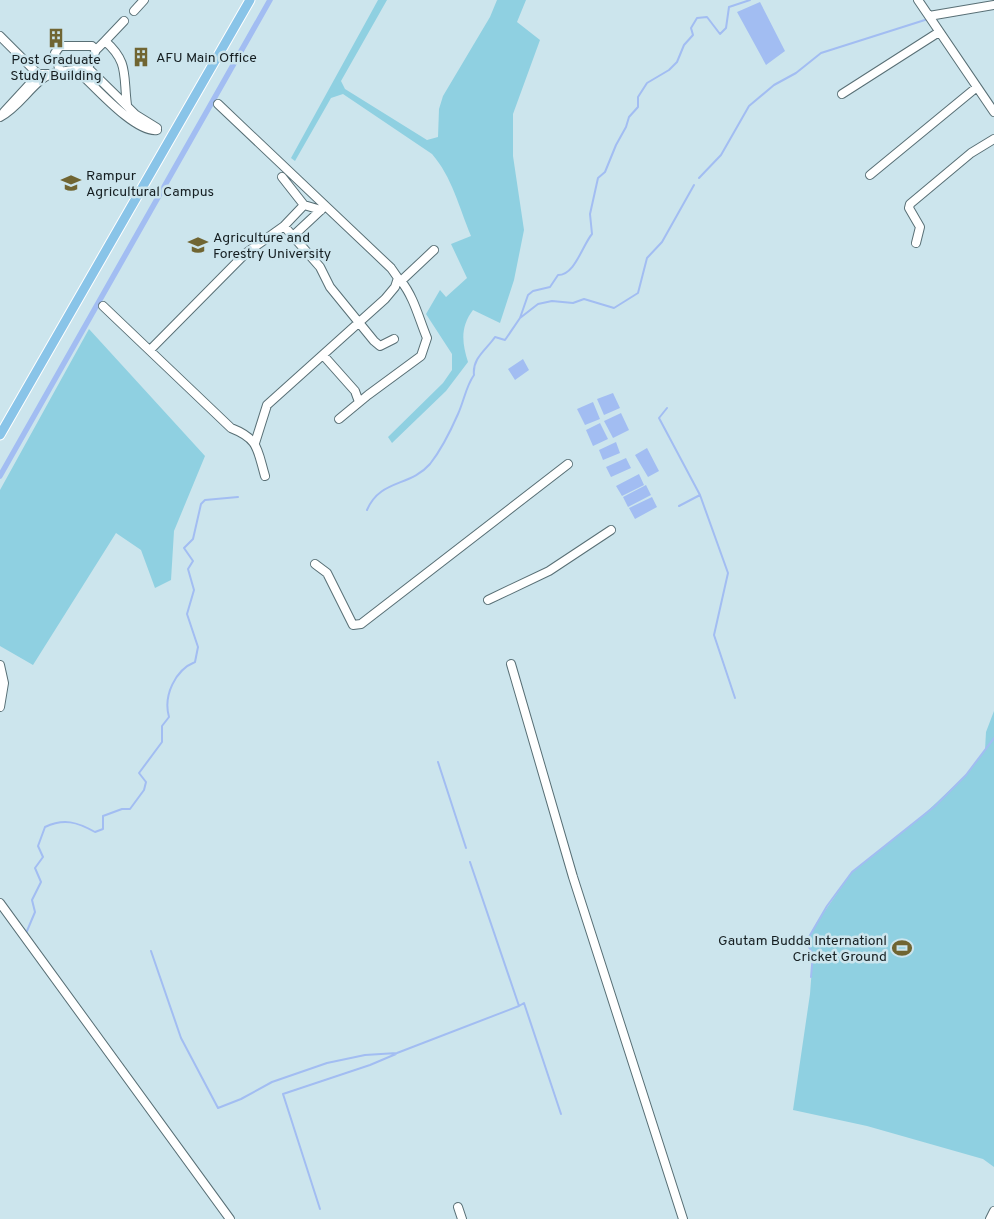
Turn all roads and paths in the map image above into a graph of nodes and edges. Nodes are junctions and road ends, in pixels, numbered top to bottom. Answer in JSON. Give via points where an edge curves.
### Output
{"nodes":[{"id":1,"x":144,"y":0,"type":"edge"},
{"id":2,"x":250,"y":0,"type":"edge"},
{"id":3,"x":918,"y":0,"type":"edge"},
{"id":4,"x":994,"y":5,"type":"edge"},
{"id":5,"x":134,"y":11,"type":"dead end"},
{"id":6,"x":929,"y":16,"type":"junction"},
{"id":7,"x":124,"y":21,"type":"dead end"},
{"id":8,"x":939,"y":32,"type":"junction"},
{"id":9,"x":0,"y":36,"type":"edge"},
{"id":10,"x":105,"y":41,"type":"junction"},
{"id":11,"x":96,"y":50,"type":"junction"},
{"id":12,"x":88,"y":68,"type":"junction"},
{"id":13,"x":64,"y":72,"type":"junction"},
{"id":14,"x":41,"y":76,"type":"junction"},
{"id":15,"x":977,"y":87,"type":"junction"},
{"id":16,"x":842,"y":94,"type":"dead end"},
{"id":17,"x":218,"y":104,"type":"dead end"},
{"id":18,"x":127,"y":105,"type":"junction"},
{"id":19,"x":994,"y":112,"type":"edge"},
{"id":20,"x":1,"y":116,"type":"edge"},
{"id":21,"x":994,"y":139,"type":"edge"},
{"id":22,"x":870,"y":175,"type":"dead end"},
{"id":23,"x":282,"y":177,"type":"dead end"},
{"id":24,"x":304,"y":205,"type":"junction"},
{"id":25,"x":323,"y":208,"type":"junction"},
{"id":26,"x":284,"y":226,"type":"junction"},
{"id":27,"x":294,"y":236,"type":"junction"},
{"id":28,"x":916,"y":243,"type":"dead end"},
{"id":29,"x":434,"y":250,"type":"dead end"},
{"id":30,"x":399,"y":279,"type":"junction"},
{"id":31,"x":103,"y":306,"type":"dead end"},
{"id":32,"x":359,"y":322,"type":"junction"},
{"id":33,"x":394,"y":339,"type":"dead end"},
{"id":34,"x":150,"y":350,"type":"junction"},
{"id":35,"x":323,"y":355,"type":"junction"},
{"id":36,"x":359,"y":402,"type":"junction"},
{"id":37,"x":339,"y":419,"type":"dead end"},
{"id":38,"x":0,"y":435,"type":"edge"},
{"id":39,"x":255,"y":443,"type":"junction"},
{"id":40,"x":568,"y":464,"type":"dead end"},
{"id":41,"x":265,"y":476,"type":"dead end"},
{"id":42,"x":611,"y":530,"type":"dead end"},
{"id":43,"x":315,"y":564,"type":"dead end"},
{"id":44,"x":488,"y":600,"type":"dead end"},
{"id":45,"x":510,"y":664,"type":"dead end"},
{"id":46,"x":0,"y":665,"type":"edge"},
{"id":47,"x":0,"y":707,"type":"edge"},
{"id":48,"x":0,"y":903,"type":"edge"},
{"id":49,"x":458,"y":1207,"type":"dead end"},
{"id":50,"x":994,"y":1211,"type":"edge"},
{"id":51,"x":230,"y":1219,"type":"edge"},
{"id":52,"x":462,"y":1219,"type":"edge"},
{"id":53,"x":683,"y":1219,"type":"edge"},
{"id":54,"x":990,"y":1219,"type":"edge"}],
"edges":[{"from":1,"to":5,"type":"street"},
{"from":2,"to":38,"type":"main road"},
{"from":3,"to":6,"type":"street"},
{"from":4,"to":6,"type":"street"},
{"from":6,"to":8,"type":"street"},
{"from":7,"to":10,"type":"street"},
{"from":8,"to":15,"type":"street"},
{"from":8,"to":16,"type":"street"},
{"from":9,"to":14,"type":"street"},
{"from":10,"to":11,"type":"street"},
{"from":10,"to":18,"type":"street","via":[[121,58]]},
{"from":11,"to":12,"type":"street"},
{"from":11,"to":13,"type":"street","via":[[92,46],[60,46],[55,53]]},
{"from":12,"to":13,"type":"street"},
{"from":12,"to":18,"type":"street"},
{"from":13,"to":14,"type":"street"},
{"from":13,"to":18,"type":"street","via":[[77,70],[132,120],[152,131],[157,129]]},
{"from":14,"to":20,"type":"street","via":[[14,108]]},
{"from":15,"to":19,"type":"street"},
{"from":15,"to":22,"type":"street"},
{"from":17,"to":25,"type":"street"},
{"from":21,"to":28,"type":"street","via":[[971,153],[910,204],[908,208],[920,227]]},
{"from":23,"to":24,"type":"street"},
{"from":24,"to":25,"type":"street"},
{"from":24,"to":26,"type":"street"},
{"from":25,"to":27,"type":"street"},
{"from":25,"to":30,"type":"street","via":[[391,268]]},
{"from":26,"to":27,"type":"street"},
{"from":26,"to":34,"type":"street","via":[[246,253]]},
{"from":27,"to":32,"type":"street"},
{"from":29,"to":30,"type":"street"},
{"from":30,"to":32,"type":"street","via":[[392,292]]},
{"from":30,"to":36,"type":"street","via":[[412,294],[412,303],[427,344],[421,356]]},
{"from":31,"to":34,"type":"street"},
{"from":32,"to":33,"type":"street","via":[[380,346]]},
{"from":32,"to":35,"type":"street"},
{"from":34,"to":39,"type":"street","via":[[230,428],[243,432]]},
{"from":35,"to":36,"type":"street","via":[[356,391]]},
{"from":35,"to":39,"type":"street","via":[[267,404]]},
{"from":36,"to":37,"type":"street"},
{"from":39,"to":41,"type":"street"},
{"from":40,"to":43,"type":"street","via":[[361,624],[353,625],[327,573]]},
{"from":42,"to":44,"type":"street","via":[[549,571]]},
{"from":45,"to":53,"type":"street","via":[[572,877]]},
{"from":46,"to":47,"type":"street","via":[[4,683]]},
{"from":48,"to":51,"type":"street"},
{"from":49,"to":52,"type":"street"},
{"from":50,"to":54,"type":"street"}]}
